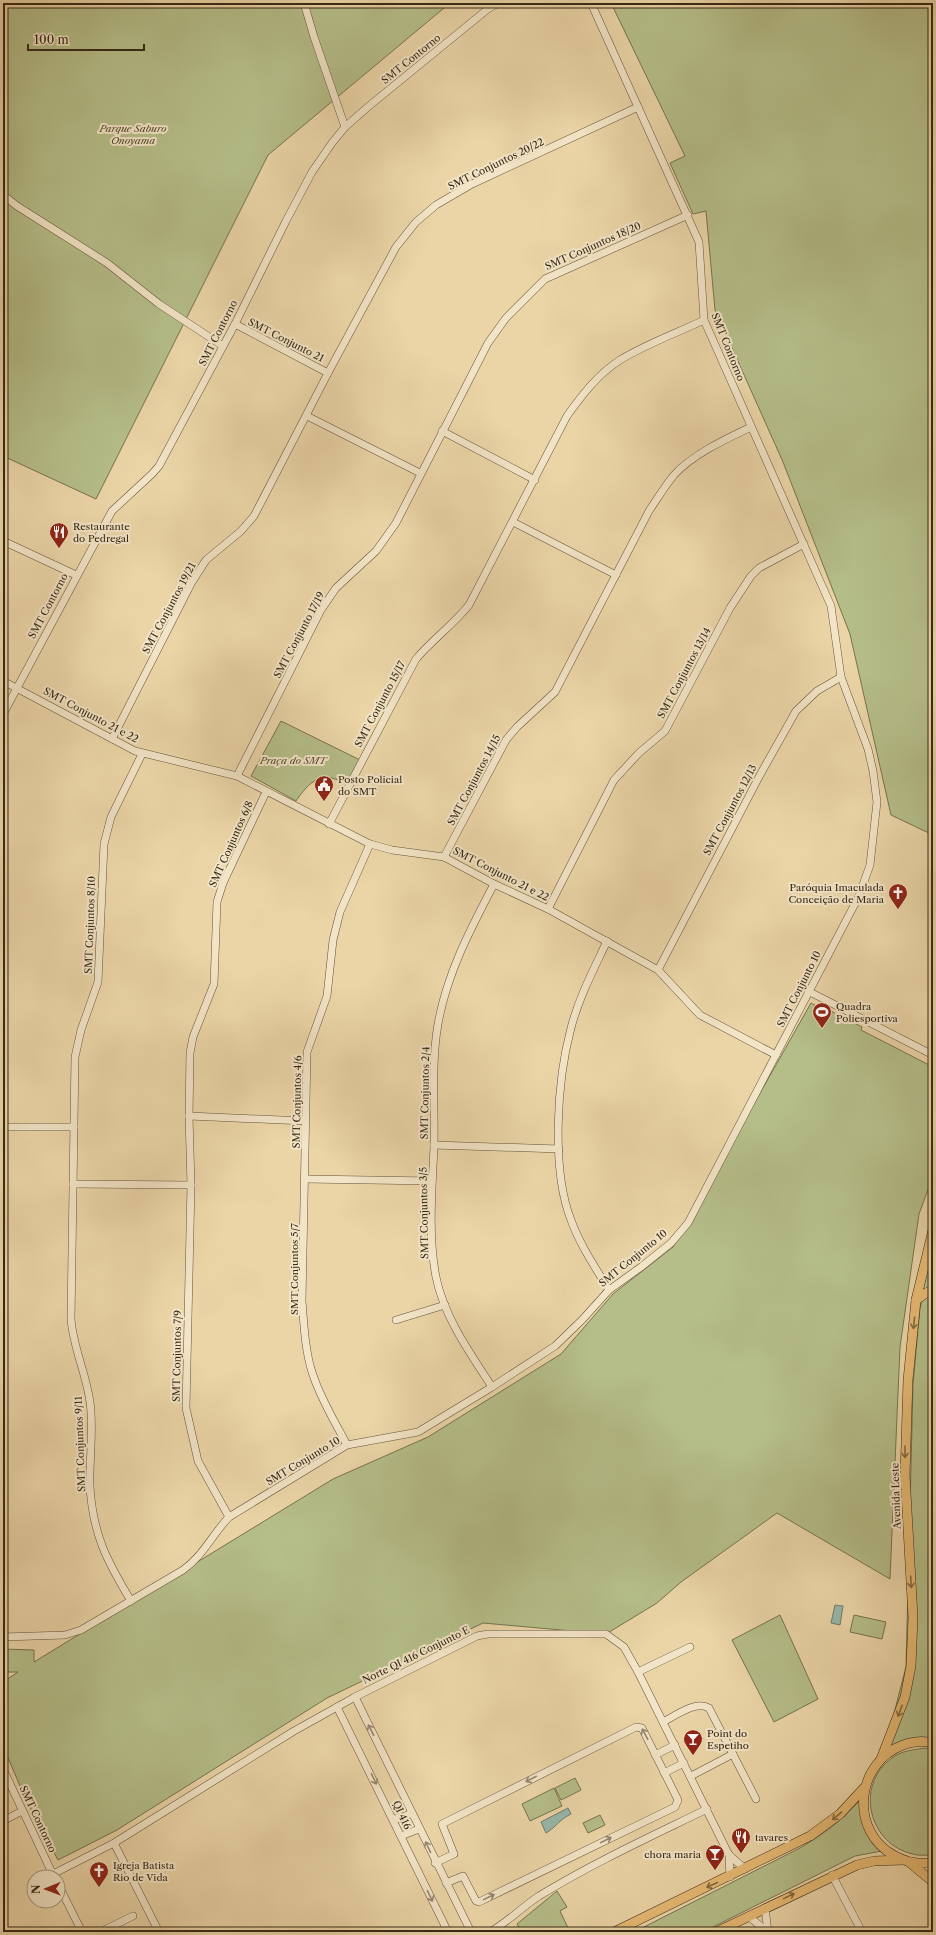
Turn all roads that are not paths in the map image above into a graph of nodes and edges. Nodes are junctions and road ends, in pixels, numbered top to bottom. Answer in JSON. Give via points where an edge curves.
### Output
{"nodes":[{"id":1,"x":304,"y":3,"type":"edge"},
{"id":2,"x":500,"y":3,"type":"edge"},
{"id":3,"x":591,"y":3,"type":"edge"},
{"id":4,"x":638,"y":107,"type":"junction"},
{"id":5,"x":345,"y":127,"type":"junction"},
{"id":6,"x":3,"y":195,"type":"edge"},
{"id":7,"x":688,"y":215,"type":"junction"},
{"id":8,"x":704,"y":320,"type":"junction"},
{"id":9,"x":235,"y":324,"type":"junction"},
{"id":10,"x":223,"y":346,"type":"junction"},
{"id":11,"x":328,"y":373,"type":"junction"},
{"id":12,"x":307,"y":416,"type":"junction"},
{"id":13,"x":751,"y":427,"type":"junction"},
{"id":14,"x":442,"y":431,"type":"junction"},
{"id":15,"x":420,"y":473,"type":"junction"},
{"id":16,"x":535,"y":480,"type":"junction"},
{"id":17,"x":513,"y":522,"type":"junction"},
{"id":18,"x":3,"y":541,"type":"edge"},
{"id":19,"x":804,"y":544,"type":"junction"},
{"id":20,"x":76,"y":575,"type":"junction"},
{"id":21,"x":616,"y":575,"type":"junction"},
{"id":22,"x":841,"y":678,"type":"junction"},
{"id":23,"x":3,"y":681,"type":"edge"},
{"id":24,"x":17,"y":686,"type":"junction"},
{"id":25,"x":3,"y":714,"type":"edge"},
{"id":26,"x":112,"y":739,"type":"junction"},
{"id":27,"x":142,"y":754,"type":"junction"},
{"id":28,"x":237,"y":776,"type":"junction"},
{"id":29,"x":266,"y":792,"type":"junction"},
{"id":30,"x":329,"y":824,"type":"junction"},
{"id":31,"x":370,"y":844,"type":"junction"},
{"id":32,"x":444,"y":857,"type":"junction"},
{"id":33,"x":494,"y":884,"type":"junction"},
{"id":34,"x":548,"y":909,"type":"junction"},
{"id":35,"x":607,"y":941,"type":"junction"},
{"id":36,"x":658,"y":970,"type":"junction"},
{"id":37,"x":808,"y":991,"type":"junction"},
{"id":38,"x":776,"y":1055,"type":"junction"},
{"id":39,"x":933,"y":1055,"type":"edge"},
{"id":40,"x":189,"y":1116,"type":"junction"},
{"id":41,"x":306,"y":1121,"type":"junction"},
{"id":42,"x":3,"y":1127,"type":"edge"},
{"id":43,"x":74,"y":1127,"type":"junction"},
{"id":44,"x":434,"y":1145,"type":"junction"},
{"id":45,"x":559,"y":1149,"type":"junction"},
{"id":46,"x":306,"y":1179,"type":"junction"},
{"id":47,"x":432,"y":1181,"type":"junction"},
{"id":48,"x":74,"y":1184,"type":"junction"},
{"id":49,"x":191,"y":1185,"type":"junction"},
{"id":50,"x":933,"y":1234,"type":"edge"},
{"id":51,"x":608,"y":1290,"type":"junction"},
{"id":52,"x":933,"y":1290,"type":"edge"},
{"id":53,"x":916,"y":1300,"type":"junction"},
{"id":54,"x":445,"y":1305,"type":"junction"},
{"id":55,"x":396,"y":1320,"type":"dead end"},
{"id":56,"x":492,"y":1387,"type":"junction"},
{"id":57,"x":347,"y":1445,"type":"junction"},
{"id":58,"x":229,"y":1517,"type":"junction"},
{"id":59,"x":131,"y":1601,"type":"junction"},
{"id":60,"x":3,"y":1637,"type":"edge"},
{"id":61,"x":690,"y":1646,"type":"dead end"},
{"id":62,"x":638,"y":1672,"type":"junction"},
{"id":63,"x":355,"y":1697,"type":"junction"},
{"id":64,"x":337,"y":1707,"type":"junction"},
{"id":65,"x":663,"y":1722,"type":"junction"},
{"id":66,"x":933,"y":1743,"type":"edge"},
{"id":67,"x":675,"y":1745,"type":"junction"},
{"id":68,"x":733,"y":1754,"type":"junction"},
{"id":69,"x":655,"y":1755,"type":"junction"},
{"id":70,"x":881,"y":1759,"type":"junction"},
{"id":71,"x":684,"y":1763,"type":"junction"},
{"id":72,"x":3,"y":1769,"type":"edge"},
{"id":73,"x":664,"y":1773,"type":"junction"},
{"id":74,"x":691,"y":1776,"type":"junction"},
{"id":75,"x":864,"y":1788,"type":"junction"},
{"id":76,"x":756,"y":1799,"type":"dead end"},
{"id":77,"x":707,"y":1809,"type":"junction"},
{"id":78,"x":22,"y":1810,"type":"junction"},
{"id":79,"x":3,"y":1812,"type":"edge"},
{"id":80,"x":412,"y":1813,"type":"junction"},
{"id":81,"x":394,"y":1819,"type":"junction"},
{"id":82,"x":5,"y":1820,"type":"edge"},
{"id":83,"x":419,"y":1829,"type":"junction"},
{"id":84,"x":401,"y":1836,"type":"junction"},
{"id":85,"x":114,"y":1843,"type":"junction"},
{"id":86,"x":729,"y":1855,"type":"junction"},
{"id":87,"x":906,"y":1861,"type":"junction"},
{"id":88,"x":933,"y":1862,"type":"edge"},
{"id":89,"x":435,"y":1863,"type":"junction"},
{"id":90,"x":51,"y":1869,"type":"edge"},
{"id":91,"x":65,"y":1869,"type":"edge"},
{"id":92,"x":745,"y":1869,"type":"junction"},
{"id":93,"x":832,"y":1875,"type":"junction"},
{"id":94,"x":730,"y":1877,"type":"junction"},
{"id":95,"x":933,"y":1882,"type":"edge"},
{"id":96,"x":446,"y":1883,"type":"junction"},
{"id":97,"x":66,"y":1900,"type":"edge"},
{"id":98,"x":765,"y":1908,"type":"junction"},
{"id":99,"x":133,"y":1916,"type":"dead end"},
{"id":100,"x":748,"y":1916,"type":"junction"},
{"id":101,"x":82,"y":1932,"type":"edge"},
{"id":102,"x":100,"y":1932,"type":"edge"},
{"id":103,"x":159,"y":1932,"type":"edge"},
{"id":104,"x":448,"y":1932,"type":"edge"},
{"id":105,"x":471,"y":1932,"type":"edge"},
{"id":106,"x":490,"y":1932,"type":"edge"},
{"id":107,"x":614,"y":1932,"type":"edge"},
{"id":108,"x":716,"y":1932,"type":"edge"},
{"id":109,"x":862,"y":1932,"type":"edge"}],
"edges":[{"from":1,"to":5,"type":"street"},
{"from":2,"to":5,"type":"street","name":"SMT Contorno","via":[[489,8]]},
{"from":3,"to":4,"type":"street","name":"SMT Contorno"},
{"from":4,"to":7,"type":"street","name":"SMT Contorno"},
{"from":4,"to":11,"type":"street","name":"SMT Conjuntos 20/22","via":[[472,184],[436,205],[416,222],[396,247]]},
{"from":5,"to":9,"type":"street","name":"SMT Contorno","via":[[312,172]]},
{"from":6,"to":10,"type":"street","via":[[106,263],[159,304]]},
{"from":7,"to":8,"type":"street","name":"SMT Contorno","via":[[699,242]]},
{"from":7,"to":14,"type":"street","name":"SMT Conjuntos 18/20","via":[[545,279],[496,330]]},
{"from":8,"to":13,"type":"street","name":"SMT Contorno"},
{"from":8,"to":16,"type":"street","name":"SMT Conjunto 15/17","via":[[620,360],[600,377],[581,396],[567,416]]},
{"from":9,"to":10,"type":"street","name":"SMT Contorno"},
{"from":9,"to":11,"type":"street","name":"SMT Conjunto 21"},
{"from":10,"to":20,"type":"street","name":"SMT Contorno","via":[[158,466],[112,511]]},
{"from":11,"to":12,"type":"street","name":"SMT Conjuntos 20/22"},
{"from":12,"to":15,"type":"street"},
{"from":12,"to":26,"type":"street","name":"SMT Conjuntos 19/21","via":[[254,516],[241,531],[206,560],[199,570]]},
{"from":13,"to":19,"type":"street","name":"SMT Contorno"},
{"from":13,"to":21,"type":"street","name":"SMT Conjuntos 14/15","via":[[722,441],[675,475],[649,511]]},
{"from":14,"to":15,"type":"street","name":"SMT Conjunto 17/19"},
{"from":14,"to":16,"type":"street"},
{"from":15,"to":28,"type":"street","name":"SMT Conjunto 17/19","via":[[386,539],[336,588],[321,610]]},
{"from":16,"to":17,"type":"street","name":"SMT Conjunto 15/17"},
{"from":17,"to":21,"type":"street"},
{"from":17,"to":30,"type":"street","name":"SMT Conjunto 15/17","via":[[459,618],[428,645],[412,666]]},
{"from":18,"to":20,"type":"street"},
{"from":19,"to":22,"type":"street","name":"SMT Contorno","via":[[831,606]]},
{"from":19,"to":34,"type":"street","name":"SMT Conjuntos 13/14","via":[[759,568],[750,576],[730,608],[665,731],[639,753],[614,780]]},
{"from":20,"to":24,"type":"street","name":"SMT Contorno"},
{"from":21,"to":32,"type":"street","name":"SMT Conjuntos 14/15","via":[[555,692],[517,726],[506,740]]},
{"from":22,"to":36,"type":"street","name":"SMT Conjuntos 12/13","via":[[817,691],[796,711]]},
{"from":22,"to":37,"type":"street","name":"SMT Conjunto 10","via":[[874,771],[877,802],[875,834],[870,865],[859,896]]},
{"from":23,"to":24,"type":"street","name":"SMT Conjunto 21 e 22"},
{"from":24,"to":25,"type":"street","name":"SMT Contorno"},
{"from":24,"to":26,"type":"street","name":"SMT Conjunto 21 e 22"},
{"from":26,"to":27,"type":"street","name":"SMT Conjunto 21 e 22"},
{"from":27,"to":28,"type":"street","name":"SMT Conjunto 21 e 22"},
{"from":27,"to":43,"type":"street","name":"SMT Conjuntos 8/10","via":[[111,816],[104,844],[98,982],[81,1030],[75,1057]]},
{"from":28,"to":29,"type":"street","name":"SMT Conjunto 21 e 22"},
{"from":29,"to":30,"type":"street","name":"SMT Conjunto 21 e 22"},
{"from":29,"to":40,"type":"street","name":"SMT Conjuntos 6/8","via":[[222,883],[217,902],[214,984],[193,1037],[190,1054]]},
{"from":30,"to":31,"type":"street","name":"SMT Conjunto 21 e 22"},
{"from":31,"to":32,"type":"street","name":"SMT Conjunto 21 e 22","via":[[392,850]]},
{"from":31,"to":41,"type":"street","name":"SMT Conjuntos 4/6","via":[[336,926],[327,996],[307,1052]]},
{"from":32,"to":33,"type":"street","name":"SMT Conjunto 21 e 22"},
{"from":33,"to":34,"type":"street","name":"SMT Conjunto 21 e 22"},
{"from":33,"to":44,"type":"street","name":"SMT Conjuntos 2/4","via":[[462,947],[438,1023],[434,1057]]},
{"from":34,"to":35,"type":"street","name":"SMT Conjunto 21 e 22"},
{"from":35,"to":36,"type":"street","name":"SMT Conjunto 21 e 22"},
{"from":35,"to":45,"type":"street","via":[[583,992],[570,1028],[560,1093]]},
{"from":36,"to":38,"type":"street","name":"SMT Conjunto 21 e 22","via":[[700,1015]]},
{"from":37,"to":38,"type":"street","name":"SMT Conjunto 10"},
{"from":37,"to":39,"type":"street"},
{"from":38,"to":51,"type":"street","name":"SMT Conjunto 10","via":[[688,1223],[671,1243]]},
{"from":40,"to":41,"type":"street"},
{"from":40,"to":49,"type":"street","name":"SMT Conjuntos 6/8"},
{"from":41,"to":46,"type":"street","name":"SMT Conjuntos 4/6"},
{"from":42,"to":43,"type":"street"},
{"from":43,"to":48,"type":"street","name":"SMT Conjuntos 8/10"},
{"from":44,"to":45,"type":"street"},
{"from":44,"to":47,"type":"street","name":"SMT Conjuntos 3/5"},
{"from":45,"to":51,"type":"street","via":[[563,1194],[571,1220],[589,1259]]},
{"from":46,"to":47,"type":"street"},
{"from":46,"to":57,"type":"street","name":"SMT Conjuntos 5/7","via":[[302,1301],[306,1341],[312,1372]]},
{"from":47,"to":54,"type":"street","name":"SMT Conjuntos 3/5","via":[[436,1277]]},
{"from":48,"to":49,"type":"street"},
{"from":48,"to":59,"type":"street","name":"SMT Conjuntos 9/11","via":[[72,1337],[90,1403],[90,1487],[95,1527],[109,1563]]},
{"from":49,"to":58,"type":"street","name":"SMT Conjuntos 7/9","via":[[186,1408],[198,1461]]},
{"from":50,"to":53,"type":"main road","name":"Avenida Leste"},
{"from":51,"to":56,"type":"street","name":"SMT Conjunto 10","via":[[555,1346]]},
{"from":52,"to":53,"type":"main road"},
{"from":53,"to":70,"type":"main road","name":"Avenida Leste","one_way":true,"via":[[905,1429],[913,1617],[911,1666],[905,1697]]},
{"from":54,"to":55,"type":"street"},
{"from":54,"to":56,"type":"street","name":"SMT Conjuntos 3/5","via":[[465,1344]]},
{"from":56,"to":57,"type":"street","name":"SMT Conjunto 10","via":[[418,1432]]},
{"from":57,"to":58,"type":"street","name":"SMT Conjunto 10"},
{"from":58,"to":59,"type":"street","name":"SMT Conjunto 10","via":[[195,1562]]},
{"from":59,"to":60,"type":"street","name":"SMT Conjunto 10","via":[[74,1633]]},
{"from":61,"to":62,"type":"street"},
{"from":62,"to":63,"type":"street","name":"Norte QI 416 Conjunto E","via":[[624,1647],[606,1634],[488,1634],[477,1636]]},
{"from":62,"to":65,"type":"street","name":"Norte QI 416 Conjunto E"},
{"from":63,"to":64,"type":"street","name":"Norte QI 416 Conjunto E"},
{"from":80,"to":63,"type":"street","one_way":true},
{"from":64,"to":81,"type":"street","name":"QI 416","one_way":true},
{"from":64,"to":85,"type":"street","name":"Norte QI 416 Conjunto E"},
{"from":65,"to":67,"type":"street","name":"Norte QI 416 Conjunto E"},
{"from":65,"to":68,"type":"street","via":[[695,1707],[705,1706],[709,1708]]},
{"from":66,"to":70,"type":"main road","via":[[911,1742],[895,1748]]},
{"from":67,"to":69,"type":"street"},
{"from":67,"to":71,"type":"street","name":"Norte QI 416 Conjunto E"},
{"from":68,"to":74,"type":"street"},
{"from":68,"to":76,"type":"street"},
{"from":69,"to":73,"type":"street"},
{"from":69,"to":89,"type":"street","one_way":true,"via":[[642,1728],[636,1727],[442,1824],[454,1854]]},
{"from":70,"to":75,"type":"main road","via":[[870,1772]]},
{"from":71,"to":73,"type":"street"},
{"from":71,"to":74,"type":"street","name":"Norte QI 416 Conjunto E"},
{"from":72,"to":78,"type":"street","name":"SMT Contorno"},
{"from":96,"to":73,"type":"street","one_way":true,"via":[[463,1876],[476,1901],[479,1902],[674,1808],[678,1800]]},
{"from":74,"to":77,"type":"street","name":"Norte QI 416 Conjunto E"},
{"from":75,"to":87,"type":"main road","via":[[862,1806],[872,1834],[888,1852]]},
{"from":75,"to":92,"type":"main road","one_way":true,"via":[[840,1814],[810,1836]]},
{"from":77,"to":86,"type":"street","name":"Norte QI 416 Conjunto E"},
{"from":77,"to":106,"type":"street","via":[[592,1865],[537,1897]]},
{"from":78,"to":82,"type":"street"},
{"from":78,"to":90,"type":"street","name":"SMT Contorno"},
{"from":79,"to":82,"type":"street"},
{"from":80,"to":81,"type":"street"},
{"from":80,"to":83,"type":"street"},
{"from":81,"to":84,"type":"street","name":"QI 416"},
{"from":83,"to":84,"type":"street"},
{"from":89,"to":83,"type":"street","one_way":true},
{"from":84,"to":104,"type":"street","name":"QI 416","one_way":true},
{"from":85,"to":91,"type":"street","name":"Norte QI 416 Conjunto E"},
{"from":85,"to":103,"type":"street"},
{"from":86,"to":92,"type":"street","name":"Norte QI 416 Conjunto E"},
{"from":86,"to":94,"type":"street","name":"Norte QI 416 Conjunto E"},
{"from":87,"to":88,"type":"main road"},
{"from":87,"to":93,"type":"main road","via":[[857,1864]]},
{"from":87,"to":95,"type":"main road"},
{"from":89,"to":96,"type":"street"},
{"from":92,"to":94,"type":"main road"},
{"from":98,"to":93,"type":"main road","one_way":true},
{"from":93,"to":109,"type":"street"},
{"from":94,"to":107,"type":"main road","one_way":true},
{"from":96,"to":105,"type":"street"},
{"from":97,"to":101,"type":"street"},
{"from":98,"to":100,"type":"main road"},
{"from":98,"to":100,"type":"street","via":[[768,1932]]},
{"from":99,"to":102,"type":"street"},
{"from":100,"to":108,"type":"main road"}]}
